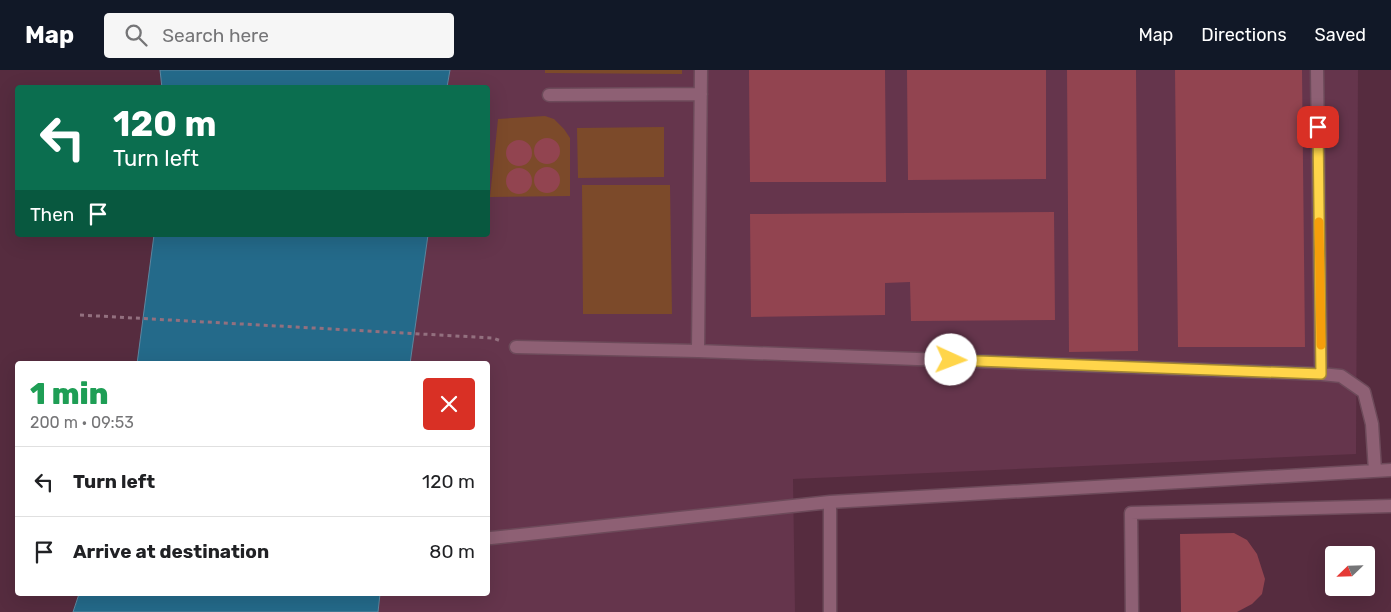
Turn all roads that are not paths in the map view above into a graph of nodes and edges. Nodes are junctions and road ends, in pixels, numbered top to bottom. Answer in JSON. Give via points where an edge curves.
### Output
{"nodes":[{"id":1,"x":702,"y":70,"type":"edge"},
{"id":2,"x":1317,"y":70,"type":"edge"},
{"id":3,"x":701,"y":94,"type":"junction"},
{"id":4,"x":549,"y":95,"type":"dead end"},
{"id":5,"x":516,"y":347,"type":"road end"},
{"id":6,"x":698,"y":351,"type":"junction"},
{"id":7,"x":1321,"y":374,"type":"junction"},
{"id":8,"x":1391,"y":470,"type":"edge"},
{"id":9,"x":1375,"y":471,"type":"junction"},
{"id":10,"x":830,"y":502,"type":"junction"},
{"id":11,"x":1391,"y":506,"type":"edge"},
{"id":12,"x":491,"y":538,"type":"dead end"},
{"id":13,"x":830,"y":612,"type":"edge"},
{"id":14,"x":1132,"y":612,"type":"edge"}],
"edges":[{"from":1,"to":3,"type":"street"},
{"from":2,"to":7,"type":"street"},
{"from":3,"to":4,"type":"street"},
{"from":3,"to":6,"type":"street"},
{"from":5,"to":6,"type":"street"},
{"from":6,"to":7,"type":"street"},
{"from":7,"to":9,"type":"street","via":[[1341,376],[1364,392],[1372,424]]},
{"from":8,"to":9,"type":"street"},
{"from":9,"to":10,"type":"street"},
{"from":10,"to":12,"type":"street"},
{"from":10,"to":13,"type":"street"},
{"from":11,"to":14,"type":"street","via":[[1131,513]]}]}
